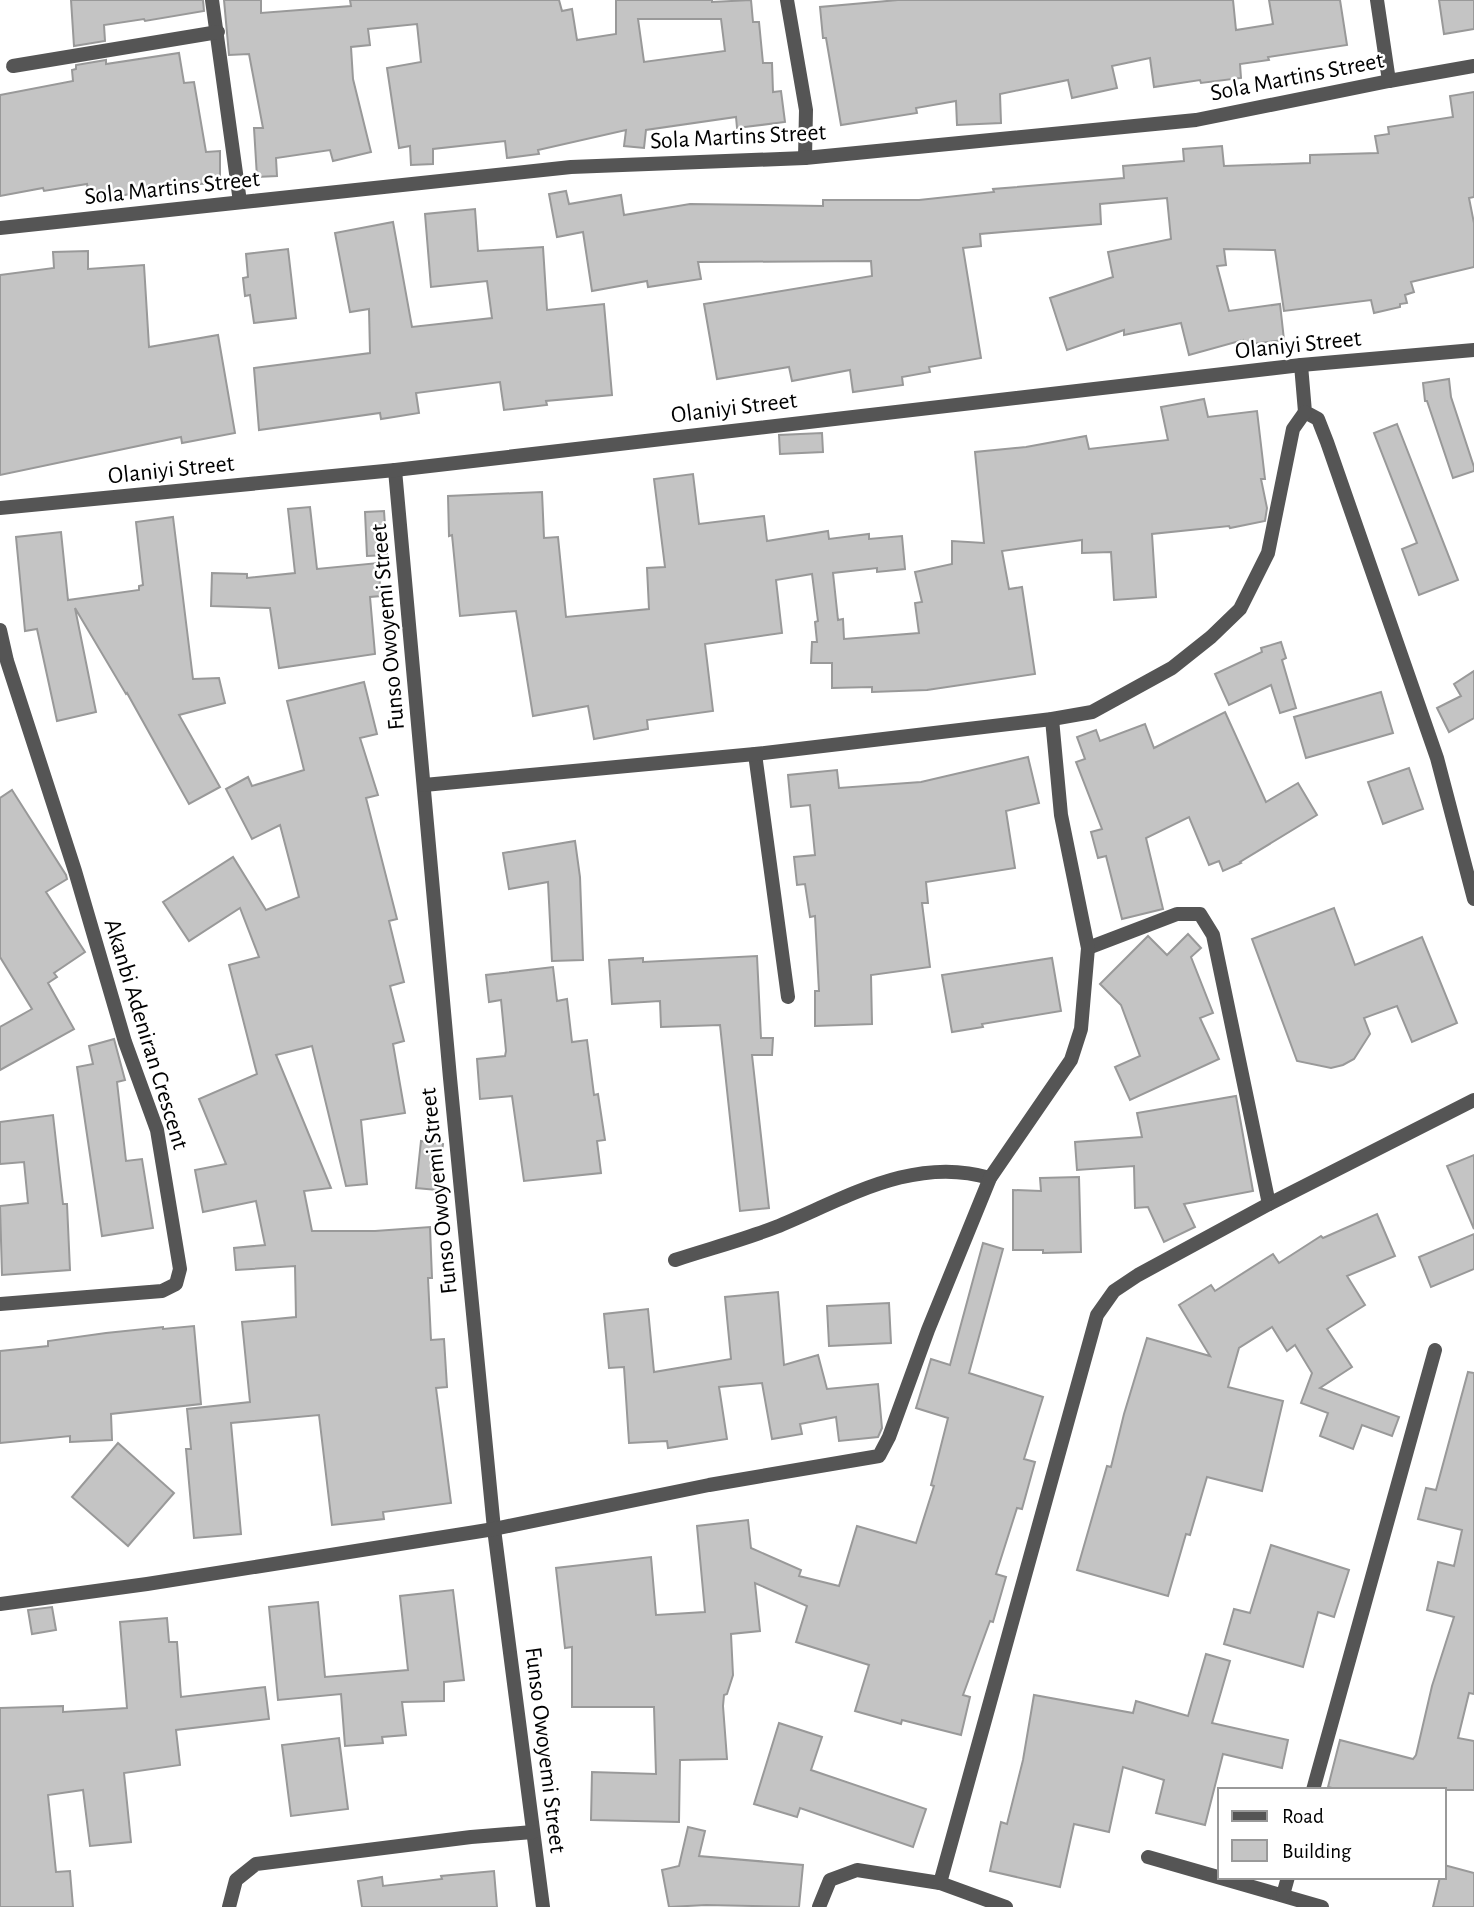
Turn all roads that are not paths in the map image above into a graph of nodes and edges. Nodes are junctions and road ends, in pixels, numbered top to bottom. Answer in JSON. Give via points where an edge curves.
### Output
{"nodes":[{"id":1,"x":212,"y":0,"type":"edge"},
{"id":2,"x":787,"y":0,"type":"edge"},
{"id":3,"x":1377,"y":0,"type":"edge"},
{"id":4,"x":218,"y":32,"type":"junction"},
{"id":5,"x":13,"y":66,"type":"dead end"},
{"id":6,"x":1474,"y":66,"type":"edge"},
{"id":7,"x":1389,"y":80,"type":"junction"},
{"id":8,"x":805,"y":158,"type":"junction"},
{"id":9,"x":240,"y":202,"type":"junction"},
{"id":10,"x":0,"y":228,"type":"edge"},
{"id":11,"x":1474,"y":350,"type":"edge"},
{"id":12,"x":1301,"y":365,"type":"junction"},
{"id":13,"x":1305,"y":412,"type":"junction"},
{"id":14,"x":395,"y":470,"type":"junction"},
{"id":15,"x":0,"y":508,"type":"edge"},
{"id":16,"x":0,"y":630,"type":"edge"},
{"id":17,"x":1052,"y":719,"type":"junction"},
{"id":18,"x":755,"y":754,"type":"junction"},
{"id":19,"x":424,"y":785,"type":"junction"},
{"id":20,"x":1474,"y":899,"type":"edge"},
{"id":21,"x":1087,"y":948,"type":"junction"},
{"id":22,"x":788,"y":997,"type":"dead end"},
{"id":23,"x":1474,"y":1100,"type":"edge"},
{"id":24,"x":990,"y":1178,"type":"junction"},
{"id":25,"x":1269,"y":1204,"type":"junction"},
{"id":26,"x":675,"y":1260,"type":"dead end"},
{"id":27,"x":0,"y":1304,"type":"edge"},
{"id":28,"x":1434,"y":1350,"type":"dead end"},
{"id":29,"x":495,"y":1529,"type":"junction"},
{"id":30,"x":0,"y":1604,"type":"edge"},
{"id":31,"x":1314,"y":1788,"type":"edge"},
{"id":32,"x":533,"y":1832,"type":"junction"},
{"id":33,"x":1148,"y":1857,"type":"dead end"},
{"id":34,"x":1218,"y":1877,"type":"edge"},
{"id":35,"x":1226,"y":1879,"type":"edge"},
{"id":36,"x":1287,"y":1879,"type":"edge"},
{"id":37,"x":940,"y":1883,"type":"junction"},
{"id":38,"x":1283,"y":1895,"type":"junction"},
{"id":39,"x":1318,"y":1906,"type":"edge"},
{"id":40,"x":229,"y":1907,"type":"edge"},
{"id":41,"x":543,"y":1907,"type":"edge"},
{"id":42,"x":819,"y":1907,"type":"edge"},
{"id":43,"x":1006,"y":1907,"type":"edge"}],
"edges":[{"from":1,"to":4,"type":"street"},
{"from":2,"to":8,"type":"street","via":[[806,110]]},
{"from":3,"to":7,"type":"street"},
{"from":4,"to":5,"type":"street"},
{"from":4,"to":9,"type":"street"},
{"from":6,"to":7,"type":"street","name":"Sola Martins Street"},
{"from":7,"to":8,"type":"street","name":"Sola Martins Street","via":[[1196,120]]},
{"from":8,"to":9,"type":"street","name":"Sola Martins Street","via":[[571,167]]},
{"from":9,"to":10,"type":"street","name":"Sola Martins Street"},
{"from":11,"to":12,"type":"street","name":"Olaniyi Street"},
{"from":12,"to":13,"type":"street"},
{"from":12,"to":14,"type":"street","name":"Olaniyi Street"},
{"from":13,"to":17,"type":"street","via":[[1293,429],[1268,553],[1240,609],[1172,668],[1092,712]]},
{"from":13,"to":20,"type":"street","via":[[1318,419],[1327,442],[1437,758]]},
{"from":14,"to":15,"type":"street","name":"Olaniyi Street"},
{"from":14,"to":19,"type":"street","name":"Funso Owoyemi Street"},
{"from":16,"to":27,"type":"street","name":"Akanbi Adeniran Crescent","via":[[125,1042],[157,1129],[180,1269],[176,1284],[162,1291]]},
{"from":17,"to":18,"type":"street"},
{"from":17,"to":21,"type":"street","via":[[1061,815]]},
{"from":18,"to":19,"type":"street"},
{"from":18,"to":22,"type":"street"},
{"from":19,"to":29,"type":"street","name":"Funso Owoyemi Street"},
{"from":21,"to":24,"type":"street","via":[[1081,1029],[1072,1060]]},
{"from":21,"to":25,"type":"street","via":[[1177,914],[1200,914],[1213,935]]},
{"from":23,"to":25,"type":"street"},
{"from":24,"to":26,"type":"street","via":[[928,1171],[864,1188],[775,1227]]},
{"from":24,"to":29,"type":"street","via":[[879,1456]]},
{"from":25,"to":37,"type":"street","via":[[1130,1280],[1114,1291],[1097,1315]]},
{"from":28,"to":31,"type":"street"},
{"from":29,"to":30,"type":"street"},
{"from":29,"to":32,"type":"street","name":"Funso Owoyemi Street"},
{"from":32,"to":40,"type":"street","via":[[256,1864],[236,1880]]},
{"from":32,"to":41,"type":"street","name":"Funso Owoyemi Street"},
{"from":33,"to":34,"type":"street"},
{"from":35,"to":38,"type":"street"},
{"from":36,"to":38,"type":"street"},
{"from":37,"to":42,"type":"street","via":[[857,1870],[830,1880]]},
{"from":37,"to":43,"type":"street"},
{"from":38,"to":39,"type":"street"}]}
